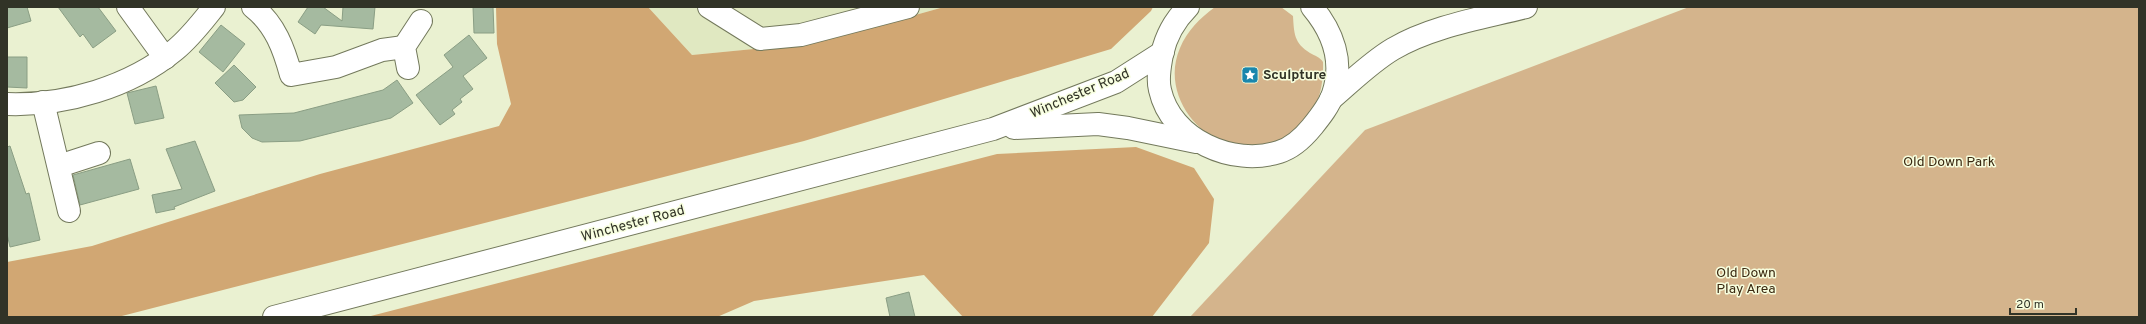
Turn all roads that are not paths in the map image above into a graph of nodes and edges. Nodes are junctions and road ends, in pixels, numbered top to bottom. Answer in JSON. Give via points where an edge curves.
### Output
{"nodes":[{"id":1,"x":128,"y":7,"type":"edge"},
{"id":2,"x":214,"y":7,"type":"edge"},
{"id":3,"x":253,"y":7,"type":"edge"},
{"id":4,"x":709,"y":7,"type":"edge"},
{"id":5,"x":908,"y":7,"type":"edge"},
{"id":6,"x":1312,"y":7,"type":"edge"},
{"id":7,"x":1526,"y":7,"type":"edge"},
{"id":8,"x":1182,"y":12,"type":"edge"},
{"id":9,"x":421,"y":21,"type":"dead end"},
{"id":10,"x":404,"y":47,"type":"junction"},
{"id":11,"x":1163,"y":52,"type":"junction"},
{"id":12,"x":165,"y":58,"type":"junction"},
{"id":13,"x":408,"y":68,"type":"dead end"},
{"id":14,"x":1331,"y":98,"type":"junction"},
{"id":15,"x":43,"y":102,"type":"junction"},
{"id":16,"x":7,"y":104,"type":"edge"},
{"id":17,"x":993,"y":129,"type":"junction"},
{"id":18,"x":1204,"y":144,"type":"junction"},
{"id":19,"x":99,"y":153,"type":"dead end"},
{"id":20,"x":59,"y":166,"type":"junction"},
{"id":21,"x":69,"y":211,"type":"dead end"},
{"id":22,"x":274,"y":317,"type":"edge"}],
"edges":[{"from":1,"to":12,"type":"main road"},
{"from":2,"to":12,"type":"main road","via":[[187,39]]},
{"from":3,"to":10,"type":"main road","via":[[275,32],[291,75],[336,67],[382,50]]},
{"from":4,"to":5,"type":"main road","via":[[760,39],[801,35]]},
{"from":6,"to":14,"type":"main road","via":[[1325,24],[1335,48],[1338,73]]},
{"from":7,"to":14,"type":"main road","via":[[1441,29],[1406,42],[1376,61]]},
{"from":8,"to":11,"type":"main road"},
{"from":9,"to":10,"type":"main road"},
{"from":10,"to":13,"type":"main road"},
{"from":11,"to":17,"type":"main road","name":"Winchester Road","via":[[1116,82]]},
{"from":11,"to":18,"type":"main road","via":[[1159,80],[1164,101],[1175,121],[1186,133]]},
{"from":12,"to":15,"type":"main road","via":[[117,84],[75,97]]},
{"from":14,"to":18,"type":"main road","via":[[1304,136],[1279,152],[1249,157],[1233,155]]},
{"from":15,"to":16,"type":"main road"},
{"from":15,"to":20,"type":"main road"},
{"from":17,"to":18,"type":"main road","name":"Winchester Road","via":[[1098,124]]},
{"from":17,"to":22,"type":"main road","name":"Winchester Road"},
{"from":19,"to":20,"type":"main road"},
{"from":20,"to":21,"type":"main road"}]}
